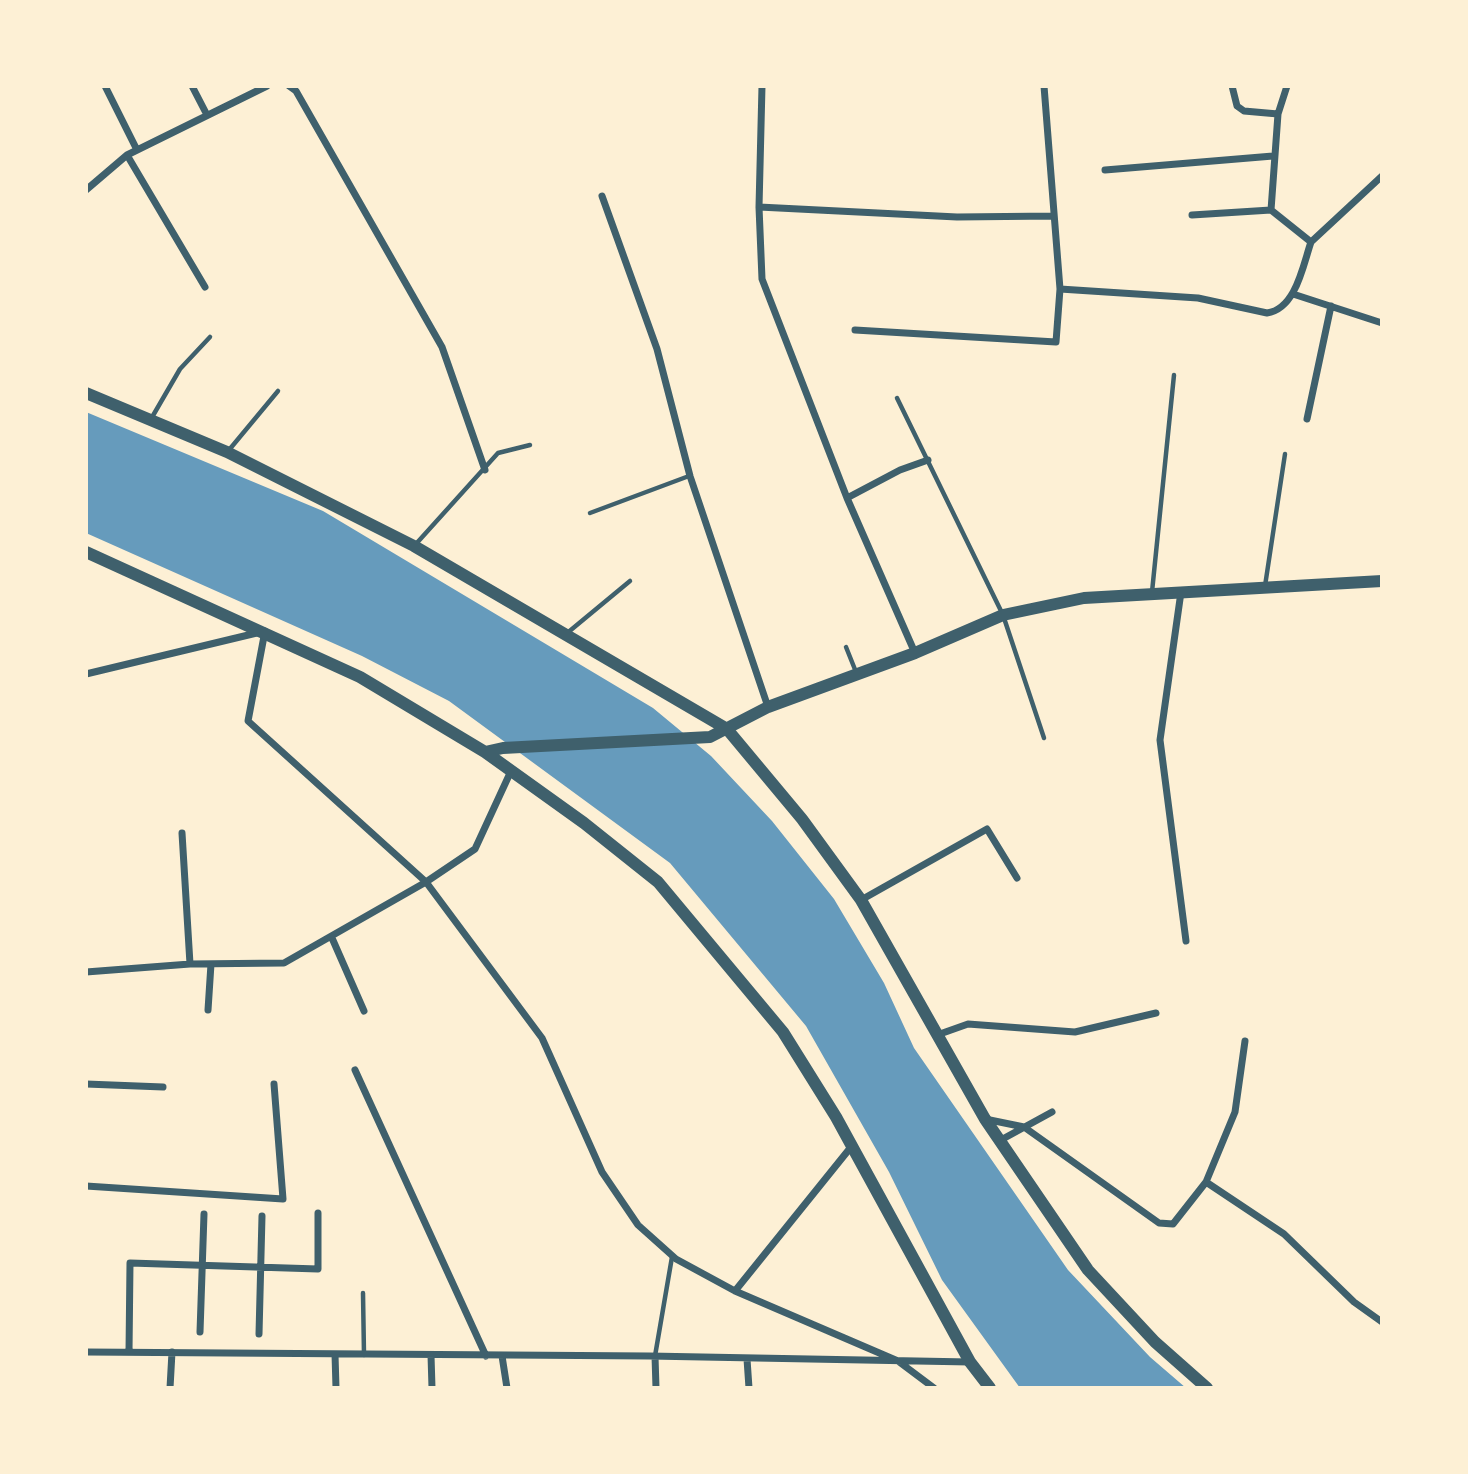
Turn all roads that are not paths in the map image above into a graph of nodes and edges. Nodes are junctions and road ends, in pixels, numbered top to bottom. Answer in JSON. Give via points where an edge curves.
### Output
{"nodes":[{"id":1,"x":105,"y":86,"type":"edge"},
{"id":2,"x":192,"y":86,"type":"edge"},
{"id":3,"x":267,"y":86,"type":"edge"},
{"id":4,"x":289,"y":86,"type":"edge"},
{"id":5,"x":762,"y":86,"type":"edge"},
{"id":6,"x":1044,"y":86,"type":"edge"},
{"id":7,"x":1232,"y":86,"type":"edge"},
{"id":8,"x":1287,"y":86,"type":"edge"},
{"id":9,"x":1278,"y":114,"type":"junction"},
{"id":10,"x":207,"y":115,"type":"junction"},
{"id":11,"x":137,"y":150,"type":"junction"},
{"id":12,"x":127,"y":155,"type":"junction"},
{"id":13,"x":1273,"y":156,"type":"junction"},
{"id":14,"x":1105,"y":170,"type":"dead end"},
{"id":15,"x":1382,"y":176,"type":"edge"},
{"id":16,"x":86,"y":190,"type":"edge"},
{"id":17,"x":602,"y":196,"type":"dead end"},
{"id":18,"x":759,"y":207,"type":"junction"},
{"id":19,"x":1271,"y":210,"type":"junction"},
{"id":20,"x":1192,"y":215,"type":"dead end"},
{"id":21,"x":1054,"y":216,"type":"junction"},
{"id":22,"x":1311,"y":242,"type":"junction"},
{"id":23,"x":205,"y":287,"type":"dead end"},
{"id":24,"x":1060,"y":289,"type":"junction"},
{"id":25,"x":1293,"y":294,"type":"junction"},
{"id":26,"x":1331,"y":306,"type":"junction"},
{"id":27,"x":1382,"y":323,"type":"edge"},
{"id":28,"x":855,"y":330,"type":"dead end"},
{"id":29,"x":210,"y":337,"type":"dead end"},
{"id":30,"x":1174,"y":375,"type":"dead end"},
{"id":31,"x":278,"y":391,"type":"dead end"},
{"id":32,"x":86,"y":393,"type":"edge"},
{"id":33,"x":897,"y":398,"type":"dead end"},
{"id":34,"x":1307,"y":419,"type":"dead end"},
{"id":35,"x":151,"y":420,"type":"junction"},
{"id":36,"x":530,"y":445,"type":"dead end"},
{"id":37,"x":227,"y":452,"type":"junction"},
{"id":38,"x":1285,"y":454,"type":"dead end"},
{"id":39,"x":928,"y":460,"type":"junction"},
{"id":40,"x":485,"y":470,"type":"junction"},
{"id":41,"x":690,"y":476,"type":"junction"},
{"id":42,"x":847,"y":498,"type":"junction"},
{"id":43,"x":590,"y":513,"type":"dead end"},
{"id":44,"x":414,"y":547,"type":"junction"},
{"id":45,"x":86,"y":552,"type":"edge"},
{"id":46,"x":1382,"y":580,"type":"edge"},
{"id":47,"x":630,"y":581,"type":"dead end"},
{"id":48,"x":1265,"y":586,"type":"junction"},
{"id":49,"x":1181,"y":591,"type":"junction"},
{"id":50,"x":1152,"y":592,"type":"junction"},
{"id":51,"x":1003,"y":615,"type":"junction"},
{"id":52,"x":265,"y":631,"type":"junction"},
{"id":53,"x":564,"y":636,"type":"junction"},
{"id":54,"x":846,"y":647,"type":"dead end"},
{"id":55,"x":915,"y":653,"type":"junction"},
{"id":56,"x":86,"y":674,"type":"edge"},
{"id":57,"x":857,"y":674,"type":"junction"},
{"id":58,"x":768,"y":707,"type":"junction"},
{"id":59,"x":727,"y":729,"type":"junction"},
{"id":60,"x":1044,"y":738,"type":"dead end"},
{"id":61,"x":485,"y":752,"type":"junction"},
{"id":62,"x":511,"y":771,"type":"junction"},
{"id":63,"x":182,"y":833,"type":"dead end"},
{"id":64,"x":1017,"y":878,"type":"dead end"},
{"id":65,"x":426,"y":882,"type":"junction"},
{"id":66,"x":860,"y":900,"type":"junction"},
{"id":67,"x":332,"y":938,"type":"junction"},
{"id":68,"x":1186,"y":941,"type":"dead end"},
{"id":69,"x":190,"y":964,"type":"junction"},
{"id":70,"x":211,"y":964,"type":"junction"},
{"id":71,"x":86,"y":972,"type":"edge"},
{"id":72,"x":208,"y":1010,"type":"dead end"},
{"id":73,"x":364,"y":1010,"type":"dead end"},
{"id":74,"x":1156,"y":1013,"type":"dead end"},
{"id":75,"x":935,"y":1035,"type":"junction"},
{"id":76,"x":1245,"y":1041,"type":"dead end"},
{"id":77,"x":355,"y":1070,"type":"dead end"},
{"id":78,"x":86,"y":1084,"type":"edge"},
{"id":79,"x":274,"y":1084,"type":"dead end"},
{"id":80,"x":163,"y":1087,"type":"dead end"},
{"id":81,"x":1052,"y":1112,"type":"dead end"},
{"id":82,"x":985,"y":1119,"type":"junction"},
{"id":83,"x":1024,"y":1127,"type":"junction"},
{"id":84,"x":999,"y":1140,"type":"junction"},
{"id":85,"x":851,"y":1147,"type":"junction"},
{"id":86,"x":1206,"y":1182,"type":"junction"},
{"id":87,"x":86,"y":1186,"type":"edge"},
{"id":88,"x":318,"y":1213,"type":"dead end"},
{"id":89,"x":204,"y":1214,"type":"dead end"},
{"id":90,"x":262,"y":1216,"type":"dead end"},
{"id":91,"x":672,"y":1255,"type":"junction"},
{"id":92,"x":204,"y":1265,"type":"junction"},
{"id":93,"x":262,"y":1267,"type":"junction"},
{"id":94,"x":735,"y":1291,"type":"junction"},
{"id":95,"x":363,"y":1293,"type":"dead end"},
{"id":96,"x":1382,"y":1322,"type":"edge"},
{"id":97,"x":200,"y":1332,"type":"dead end"},
{"id":98,"x":259,"y":1334,"type":"dead end"},
{"id":99,"x":86,"y":1352,"type":"edge"},
{"id":100,"x":129,"y":1352,"type":"junction"},
{"id":101,"x":172,"y":1352,"type":"junction"},
{"id":102,"x":335,"y":1354,"type":"junction"},
{"id":103,"x":363,"y":1354,"type":"junction"},
{"id":104,"x":431,"y":1355,"type":"junction"},
{"id":105,"x":485,"y":1356,"type":"junction"},
{"id":106,"x":502,"y":1356,"type":"junction"},
{"id":107,"x":655,"y":1356,"type":"junction"},
{"id":108,"x":747,"y":1359,"type":"junction"},
{"id":109,"x":898,"y":1361,"type":"junction"},
{"id":110,"x":970,"y":1362,"type":"junction"},
{"id":111,"x":170,"y":1388,"type":"edge"},
{"id":112,"x":336,"y":1388,"type":"edge"},
{"id":113,"x":432,"y":1388,"type":"edge"},
{"id":114,"x":507,"y":1388,"type":"edge"},
{"id":115,"x":656,"y":1388,"type":"edge"},
{"id":116,"x":749,"y":1388,"type":"edge"},
{"id":117,"x":934,"y":1388,"type":"edge"},
{"id":118,"x":990,"y":1388,"type":"edge"},
{"id":119,"x":1207,"y":1388,"type":"edge"}],
"edges":[{"from":1,"to":11,"type":"street"},
{"from":2,"to":10,"type":"street"},
{"from":3,"to":10,"type":"street"},
{"from":4,"to":40,"type":"street","via":[[296,91],[442,347]]},
{"from":5,"to":18,"type":"street"},
{"from":6,"to":21,"type":"street"},
{"from":7,"to":9,"type":"street","via":[[1237,106],[1244,111]]},
{"from":8,"to":9,"type":"street"},
{"from":9,"to":13,"type":"street"},
{"from":10,"to":11,"type":"street"},
{"from":11,"to":12,"type":"street"},
{"from":12,"to":16,"type":"street"},
{"from":12,"to":23,"type":"street"},
{"from":13,"to":14,"type":"street"},
{"from":13,"to":19,"type":"street"},
{"from":15,"to":22,"type":"street"},
{"from":17,"to":41,"type":"street","via":[[657,349]]},
{"from":18,"to":21,"type":"street","via":[[957,217]]},
{"from":18,"to":42,"type":"street","via":[[762,279]]},
{"from":19,"to":20,"type":"street"},
{"from":19,"to":22,"type":"street"},
{"from":21,"to":24,"type":"street"},
{"from":22,"to":25,"type":"street"},
{"from":24,"to":25,"type":"street","via":[[1198,298],[1266,313],[1275,312]]},
{"from":24,"to":28,"type":"street","via":[[1056,342]]},
{"from":25,"to":26,"type":"street"},
{"from":26,"to":27,"type":"street"},
{"from":26,"to":34,"type":"street"},
{"from":29,"to":35,"type":"lane","via":[[180,369]]},
{"from":30,"to":50,"type":"lane"},
{"from":31,"to":37,"type":"lane"},
{"from":32,"to":35,"type":"street"},
{"from":33,"to":39,"type":"lane"},
{"from":35,"to":37,"type":"street"},
{"from":36,"to":40,"type":"lane","via":[[499,453]]},
{"from":37,"to":44,"type":"street"},
{"from":38,"to":48,"type":"lane"},
{"from":39,"to":42,"type":"street"},
{"from":39,"to":51,"type":"lane"},
{"from":40,"to":44,"type":"lane"},
{"from":41,"to":43,"type":"lane"},
{"from":41,"to":58,"type":"street"},
{"from":42,"to":55,"type":"street"},
{"from":44,"to":53,"type":"street"},
{"from":45,"to":52,"type":"street"},
{"from":46,"to":48,"type":"street"},
{"from":47,"to":53,"type":"lane"},
{"from":48,"to":49,"type":"street"},
{"from":49,"to":50,"type":"street"},
{"from":49,"to":68,"type":"street","via":[[1160,740]]},
{"from":50,"to":51,"type":"street","via":[[1084,598]]},
{"from":51,"to":55,"type":"street"},
{"from":51,"to":60,"type":"lane"},
{"from":52,"to":56,"type":"street"},
{"from":52,"to":61,"type":"street","via":[[360,677]]},
{"from":52,"to":65,"type":"street","via":[[248,721]]},
{"from":53,"to":59,"type":"street"},
{"from":54,"to":57,"type":"lane"},
{"from":55,"to":57,"type":"street"},
{"from":57,"to":58,"type":"street"},
{"from":58,"to":59,"type":"street"},
{"from":59,"to":61,"type":"street","via":[[710,737]]},
{"from":59,"to":66,"type":"street"},
{"from":61,"to":62,"type":"street"},
{"from":62,"to":65,"type":"street","via":[[475,849]]},
{"from":62,"to":85,"type":"street","via":[[658,883],[783,1032]]},
{"from":63,"to":69,"type":"street"},
{"from":64,"to":66,"type":"street","via":[[987,829]]},
{"from":65,"to":67,"type":"street"},
{"from":65,"to":91,"type":"street","via":[[542,1038],[602,1172],[638,1225]]},
{"from":66,"to":75,"type":"street"},
{"from":67,"to":70,"type":"street","via":[[284,963]]},
{"from":67,"to":73,"type":"street"},
{"from":69,"to":70,"type":"street"},
{"from":69,"to":71,"type":"street"},
{"from":70,"to":72,"type":"street"},
{"from":74,"to":75,"type":"street","via":[[1075,1032],[968,1024]]},
{"from":75,"to":82,"type":"street"},
{"from":76,"to":86,"type":"street","via":[[1235,1112]]},
{"from":77,"to":105,"type":"street"},
{"from":78,"to":80,"type":"street"},
{"from":79,"to":87,"type":"street","via":[[283,1199]]},
{"from":81,"to":83,"type":"street"},
{"from":82,"to":83,"type":"street"},
{"from":82,"to":84,"type":"street"},
{"from":83,"to":84,"type":"street"},
{"from":83,"to":86,"type":"street","via":[[1159,1223],[1173,1224]]},
{"from":84,"to":119,"type":"street","via":[[1088,1270],[1155,1342]]},
{"from":85,"to":94,"type":"street"},
{"from":85,"to":110,"type":"street"},
{"from":86,"to":96,"type":"street","via":[[1284,1234]]},
{"from":88,"to":93,"type":"street","via":[[318,1269]]},
{"from":89,"to":92,"type":"street"},
{"from":90,"to":93,"type":"street"},
{"from":91,"to":94,"type":"street"},
{"from":91,"to":107,"type":"lane"},
{"from":92,"to":93,"type":"street"},
{"from":92,"to":97,"type":"street"},
{"from":92,"to":100,"type":"street","via":[[130,1263]]},
{"from":93,"to":98,"type":"street"},
{"from":94,"to":109,"type":"street"},
{"from":95,"to":103,"type":"lane"},
{"from":99,"to":100,"type":"street"},
{"from":100,"to":101,"type":"street"},
{"from":101,"to":102,"type":"street"},
{"from":101,"to":111,"type":"street"},
{"from":102,"to":103,"type":"street"},
{"from":102,"to":112,"type":"street"},
{"from":103,"to":104,"type":"street"},
{"from":104,"to":105,"type":"street"},
{"from":104,"to":113,"type":"street"},
{"from":105,"to":106,"type":"street"},
{"from":106,"to":107,"type":"street"},
{"from":106,"to":114,"type":"street"},
{"from":107,"to":108,"type":"street"},
{"from":107,"to":115,"type":"street"},
{"from":108,"to":109,"type":"street"},
{"from":108,"to":116,"type":"street"},
{"from":109,"to":110,"type":"street"},
{"from":109,"to":117,"type":"street"},
{"from":110,"to":118,"type":"street"}]}
